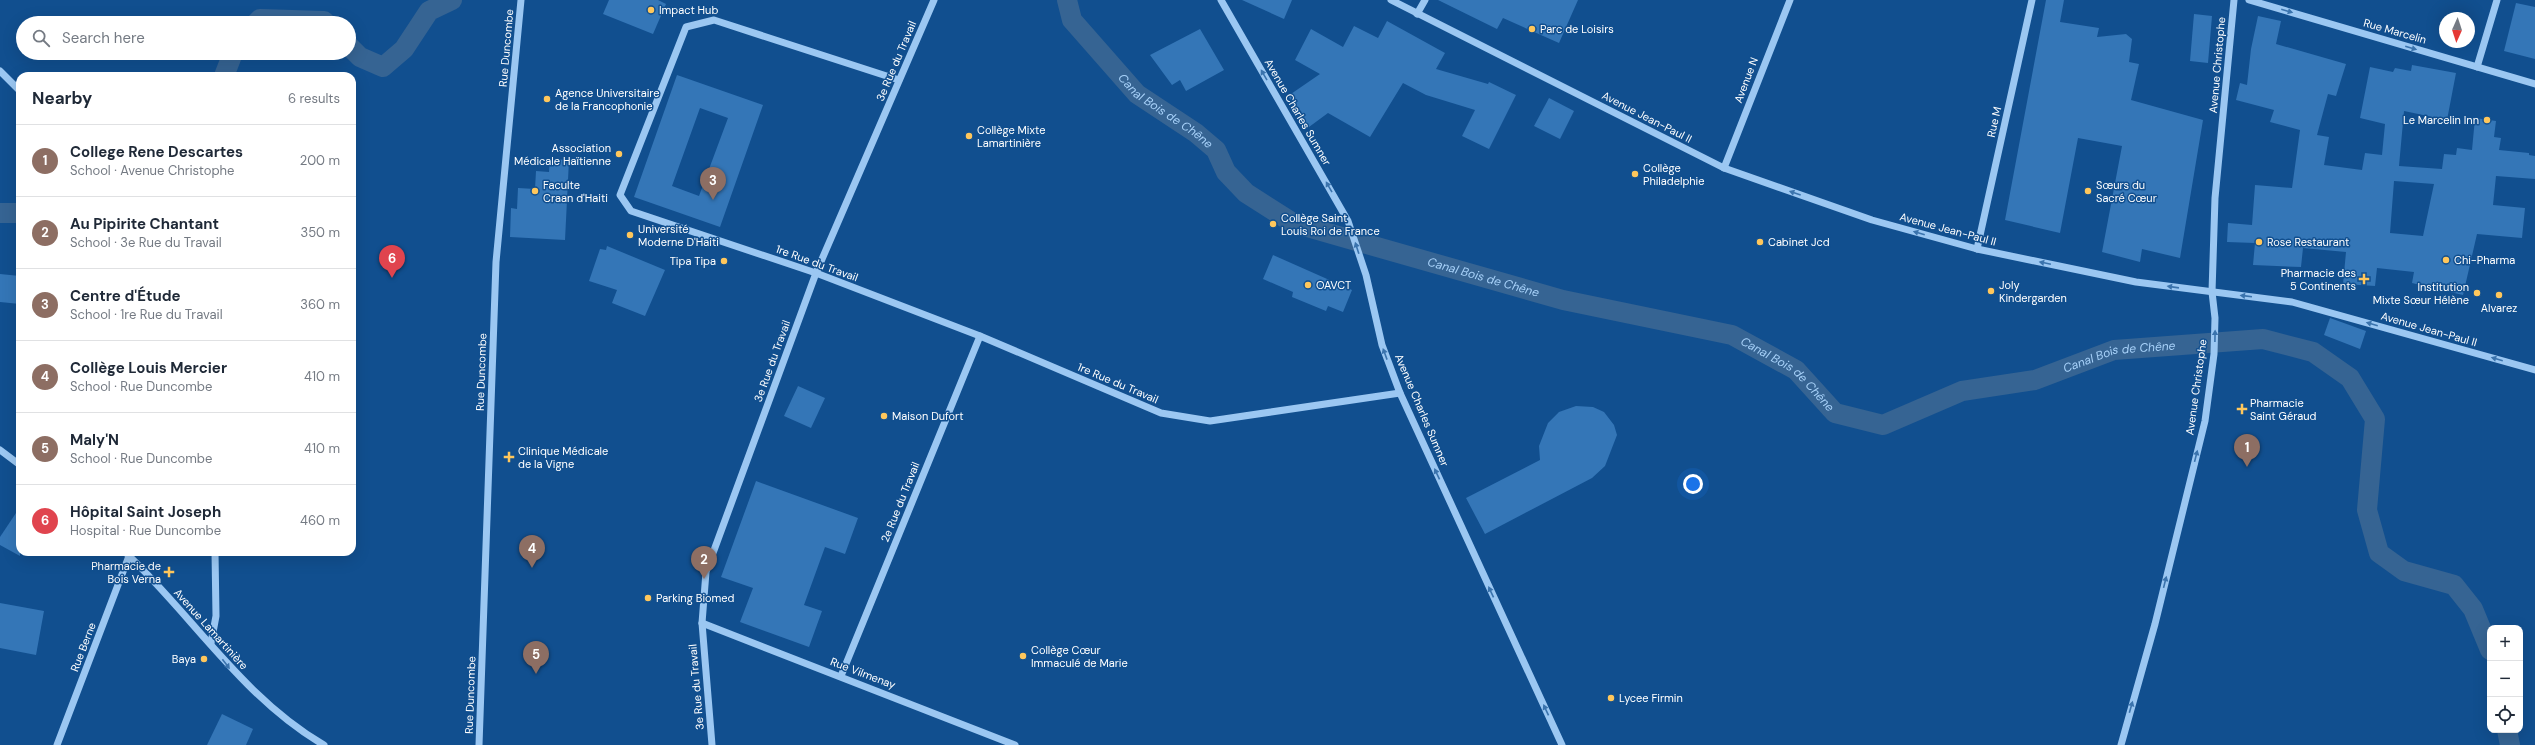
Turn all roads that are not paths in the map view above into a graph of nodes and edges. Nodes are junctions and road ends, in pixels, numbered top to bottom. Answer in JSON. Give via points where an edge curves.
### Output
{"nodes":[{"id":1,"x":521,"y":0,"type":"edge"},
{"id":2,"x":934,"y":0,"type":"edge"},
{"id":3,"x":1221,"y":0,"type":"edge"},
{"id":4,"x":1391,"y":0,"type":"edge"},
{"id":5,"x":1425,"y":0,"type":"edge"},
{"id":6,"x":1790,"y":0,"type":"edge"},
{"id":7,"x":2032,"y":0,"type":"edge"},
{"id":8,"x":2234,"y":0,"type":"edge"},
{"id":9,"x":2249,"y":0,"type":"edge"},
{"id":10,"x":2497,"y":0,"type":"edge"},
{"id":11,"x":1417,"y":14,"type":"junction"},
{"id":12,"x":2477,"y":67,"type":"junction"},
{"id":13,"x":0,"y":72,"type":"edge"},
{"id":14,"x":899,"y":80,"type":"junction"},
{"id":15,"x":2535,"y":84,"type":"edge"},
{"id":16,"x":16,"y":87,"type":"edge"},
{"id":17,"x":1724,"y":168,"type":"junction"},
{"id":18,"x":1977,"y":249,"type":"junction"},
{"id":19,"x":816,"y":273,"type":"junction"},
{"id":20,"x":2212,"y":292,"type":"junction"},
{"id":21,"x":980,"y":336,"type":"junction"},
{"id":22,"x":2535,"y":370,"type":"edge"},
{"id":23,"x":1400,"y":393,"type":"junction"},
{"id":24,"x":0,"y":450,"type":"edge"},
{"id":25,"x":16,"y":462,"type":"edge"},
{"id":26,"x":126,"y":556,"type":"edge"},
{"id":27,"x":129,"y":556,"type":"edge"},
{"id":28,"x":215,"y":556,"type":"edge"},
{"id":29,"x":702,"y":623,"type":"junction"},
{"id":30,"x":210,"y":643,"type":"junction"},
{"id":31,"x":841,"y":676,"type":"junction"},
{"id":32,"x":57,"y":745,"type":"edge"},
{"id":33,"x":324,"y":745,"type":"edge"},
{"id":34,"x":479,"y":745,"type":"edge"},
{"id":35,"x":712,"y":745,"type":"edge"},
{"id":36,"x":1015,"y":745,"type":"edge"},
{"id":37,"x":1562,"y":745,"type":"edge"},
{"id":38,"x":2121,"y":745,"type":"edge"}],
"edges":[{"from":1,"to":34,"type":"street","name":"Rue Duncombe","via":[[496,262]]},
{"from":2,"to":14,"type":"street","name":"3e Rue du Travail"},
{"from":23,"to":3,"type":"street","name":"Avenue Charles Sumner","one_way":true,"via":[[1382,345],[1366,274],[1348,221]]},
{"from":4,"to":11,"type":"street","name":"Avenue Jean-Paul II"},
{"from":5,"to":11,"type":"street"},
{"from":6,"to":17,"type":"street","name":"Avenue N"},
{"from":7,"to":18,"type":"street","name":"Rue M"},
{"from":8,"to":20,"type":"street","name":"Avenue Christophe","via":[[2215,198]]},
{"from":9,"to":12,"type":"street","name":"Rue Marcelin","one_way":true},
{"from":10,"to":12,"type":"street"},
{"from":11,"to":17,"type":"street","name":"Avenue Jean-Paul II"},
{"from":12,"to":15,"type":"street","name":"Rue Marcelin"},
{"from":13,"to":16,"type":"street"},
{"from":14,"to":19,"type":"street","name":"3e Rue du Travail"},
{"from":14,"to":19,"type":"street","name":"1re Rue du Travail","via":[[714,20],[686,27],[620,196],[631,211]]},
{"from":18,"to":17,"type":"street","name":"Avenue Jean-Paul II","one_way":true,"via":[[1872,220]]},
{"from":20,"to":18,"type":"street","name":"Avenue Jean-Paul II","one_way":true,"via":[[2136,282]]},
{"from":19,"to":21,"type":"street","name":"1re Rue du Travail"},
{"from":19,"to":29,"type":"street","name":"3e Rue du Travail","via":[[706,572]]},
{"from":22,"to":20,"type":"street","name":"Avenue Jean-Paul II","one_way":true,"via":[[2292,302]]},
{"from":38,"to":20,"type":"street","name":"Avenue Christophe","one_way":true,"via":[[2155,624],[2203,428],[2214,354],[2215,318]]},
{"from":21,"to":23,"type":"street","name":"1re Rue du Travail","via":[[1162,413],[1210,421]]},
{"from":21,"to":31,"type":"street","name":"2e Rue du Travail"},
{"from":37,"to":23,"type":"street","name":"Avenue Charles Sumner","one_way":true},
{"from":24,"to":25,"type":"street"},
{"from":26,"to":32,"type":"street","name":"Rue Berne"},
{"from":27,"to":30,"type":"street","name":"Avenue Lamartinière"},
{"from":28,"to":30,"type":"street","via":[[216,616]]},
{"from":29,"to":31,"type":"street","name":"Rue Vilmenay"},
{"from":29,"to":35,"type":"street","name":"3e Rue du Travail"},
{"from":30,"to":33,"type":"street","name":"Avenue Lamartinière","one_way":true,"via":[[231,670],[300,731]]},
{"from":31,"to":36,"type":"street","name":"Rue Vilmenay"}]}
